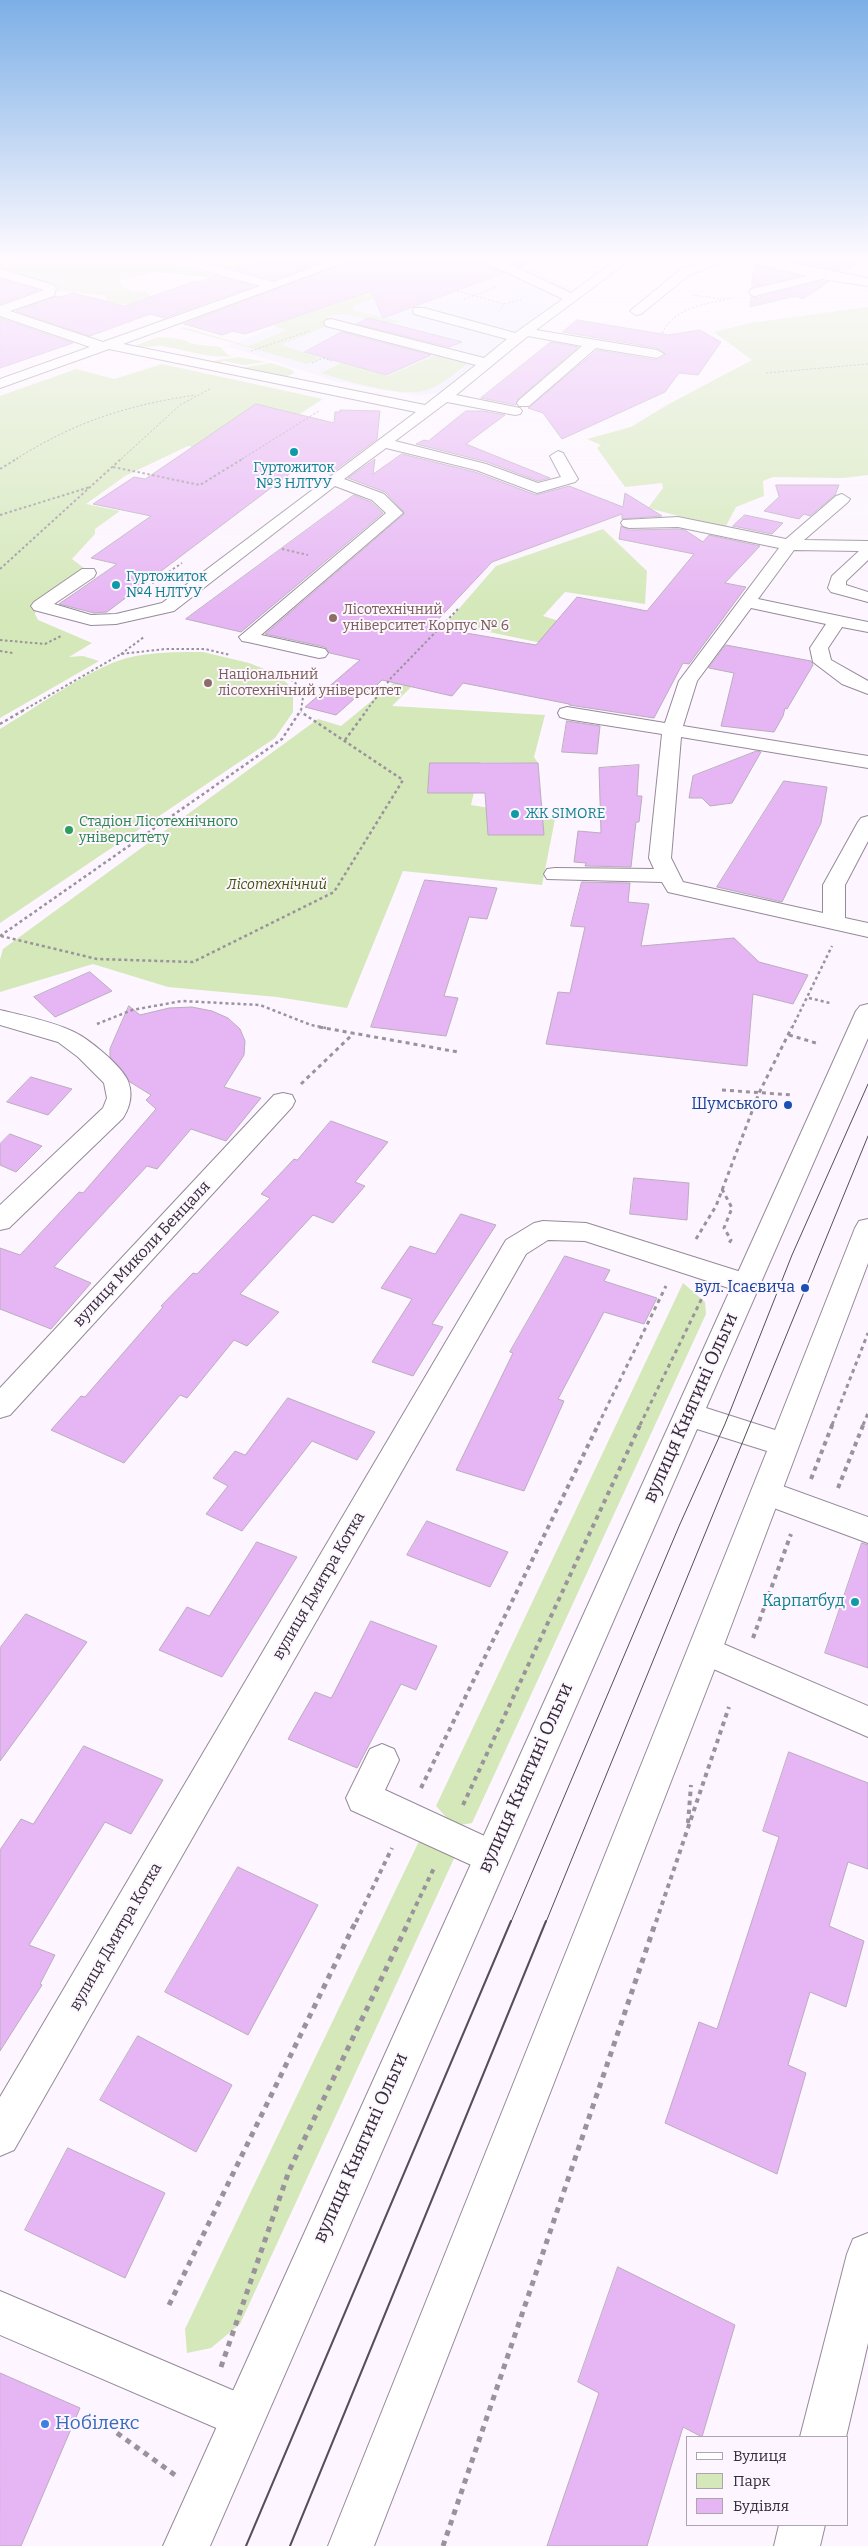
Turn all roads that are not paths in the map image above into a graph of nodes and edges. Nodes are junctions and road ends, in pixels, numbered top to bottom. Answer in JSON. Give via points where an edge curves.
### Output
{"nodes":[{"id":1,"x":23,"y":376,"type":"edge"},
{"id":2,"x":254,"y":376,"type":"edge"},
{"id":3,"x":470,"y":376,"type":"edge"},
{"id":4,"x":555,"y":376,"type":"edge"},
{"id":5,"x":0,"y":384,"type":"edge"},
{"id":6,"x":437,"y":403,"type":"junction"},
{"id":7,"x":384,"y":443,"type":"junction"},
{"id":8,"x":408,"y":449,"type":"junction"},
{"id":9,"x":558,"y":456,"type":"dead end"},
{"id":10,"x":396,"y":460,"type":"dead end"},
{"id":11,"x":332,"y":480,"type":"junction"},
{"id":12,"x":567,"y":493,"type":"dead end"},
{"id":13,"x":529,"y":498,"type":"dead end"},
{"id":14,"x":842,"y":499,"type":"dead end"},
{"id":15,"x":629,"y":523,"type":"dead end"},
{"id":16,"x":789,"y":545,"type":"junction"},
{"id":17,"x":868,"y":546,"type":"edge"},
{"id":18,"x":868,"y":551,"type":"edge"},
{"id":19,"x":88,"y":573,"type":"dead end"},
{"id":20,"x":868,"y":597,"type":"edge"},
{"id":21,"x":748,"y":602,"type":"junction"},
{"id":22,"x":837,"y":620,"type":"junction"},
{"id":23,"x":868,"y":627,"type":"edge"},
{"id":24,"x":319,"y":654,"type":"dead end"},
{"id":25,"x":868,"y":688,"type":"edge"},
{"id":26,"x":567,"y":713,"type":"dead end"},
{"id":27,"x":672,"y":730,"type":"junction"},
{"id":28,"x":868,"y":762,"type":"edge"},
{"id":29,"x":868,"y":822,"type":"edge"},
{"id":30,"x":556,"y":874,"type":"dead end"},
{"id":31,"x":668,"y":876,"type":"junction"},
{"id":32,"x":868,"y":930,"type":"edge"},
{"id":33,"x":834,"y":933,"type":"junction"},
{"id":34,"x":868,"y":1011,"type":"edge"},
{"id":35,"x":0,"y":1018,"type":"edge"},
{"id":36,"x":283,"y":1102,"type":"road end"},
{"id":37,"x":0,"y":1220,"type":"edge"},
{"id":38,"x":868,"y":1228,"type":"edge"},
{"id":39,"x":747,"y":1284,"type":"junction"},
{"id":40,"x":0,"y":1407,"type":"edge"},
{"id":41,"x":688,"y":1414,"type":"junction"},
{"id":42,"x":784,"y":1445,"type":"junction"},
{"id":43,"x":766,"y":1492,"type":"junction"},
{"id":44,"x":868,"y":1530,"type":"edge"},
{"id":45,"x":705,"y":1650,"type":"junction"},
{"id":46,"x":868,"y":1722,"type":"edge"},
{"id":47,"x":382,"y":1760,"type":"dead end"},
{"id":48,"x":491,"y":1857,"type":"junction"},
{"id":49,"x":0,"y":2136,"type":"edge"},
{"id":50,"x":868,"y":2254,"type":"edge"},
{"id":51,"x":0,"y":2313,"type":"edge"},
{"id":52,"x":242,"y":2417,"type":"junction"},
{"id":53,"x":823,"y":2436,"type":"edge"},
{"id":54,"x":802,"y":2526,"type":"edge"},
{"id":55,"x":186,"y":2546,"type":"edge"},
{"id":56,"x":351,"y":2546,"type":"edge"},
{"id":57,"x":797,"y":2546,"type":"edge"}],
"edges":[{"from":1,"to":5,"type":"street"},
{"from":2,"to":6,"type":"street","via":[[305,386],[323,381]]},
{"from":3,"to":6,"type":"street"},
{"from":4,"to":6,"type":"street","via":[[519,407]]},
{"from":6,"to":7,"type":"street"},
{"from":7,"to":8,"type":"street"},
{"from":7,"to":11,"type":"street"},
{"from":8,"to":9,"type":"street","via":[[481,467],[537,488],[570,479]]},
{"from":8,"to":10,"type":"street"},
{"from":11,"to":19,"type":"street","via":[[168,607],[116,619],[92,620],[40,606]]},
{"from":11,"to":24,"type":"street","via":[[378,497],[395,513],[248,638]]},
{"from":12,"to":13,"type":"street"},
{"from":14,"to":16,"type":"street"},
{"from":15,"to":16,"type":"street","via":[[678,522]]},
{"from":16,"to":17,"type":"street"},
{"from":16,"to":21,"type":"street"},
{"from":18,"to":20,"type":"street","via":[[838,580],[837,588]]},
{"from":21,"to":22,"type":"street"},
{"from":21,"to":27,"type":"street","via":[[688,681]]},
{"from":22,"to":23,"type":"street"},
{"from":22,"to":25,"type":"street","via":[[819,648],[822,662]]},
{"from":26,"to":27,"type":"street"},
{"from":27,"to":28,"type":"street"},
{"from":27,"to":31,"type":"street","via":[[660,858]]},
{"from":29,"to":33,"type":"street","via":[[834,885]]},
{"from":30,"to":31,"type":"street"},
{"from":31,"to":33,"type":"street","via":[[676,887]]},
{"from":32,"to":33,"type":"street"},
{"from":34,"to":39,"type":"street","name":"вулиця Княгині Ольги"},
{"from":35,"to":37,"type":"street","via":[[66,1037],[101,1064],[116,1082],[119,1098],[114,1112]]},
{"from":36,"to":40,"type":"street","name":"вулиця Миколи Бенцаля"},
{"from":38,"to":42,"type":"street"},
{"from":39,"to":41,"type":"street","name":"вулиця Княгині Ольги"},
{"from":39,"to":49,"type":"street","name":"вулиця Дмитра Котка","via":[[586,1232],[544,1230],[516,1247]]},
{"from":41,"to":42,"type":"street"},
{"from":41,"to":48,"type":"street","name":"вулиця Княгині Ольги"},
{"from":42,"to":43,"type":"street"},
{"from":43,"to":44,"type":"street"},
{"from":43,"to":45,"type":"street"},
{"from":45,"to":46,"type":"street"},
{"from":45,"to":56,"type":"street"},
{"from":47,"to":48,"type":"street","via":[[364,1798]]},
{"from":48,"to":52,"type":"street","name":"вулиця Княгині Ольги"},
{"from":50,"to":53,"type":"street"},
{"from":51,"to":52,"type":"street"},
{"from":52,"to":55,"type":"street","name":"вулиця Княгині Ольги"},
{"from":54,"to":57,"type":"street"}]}
